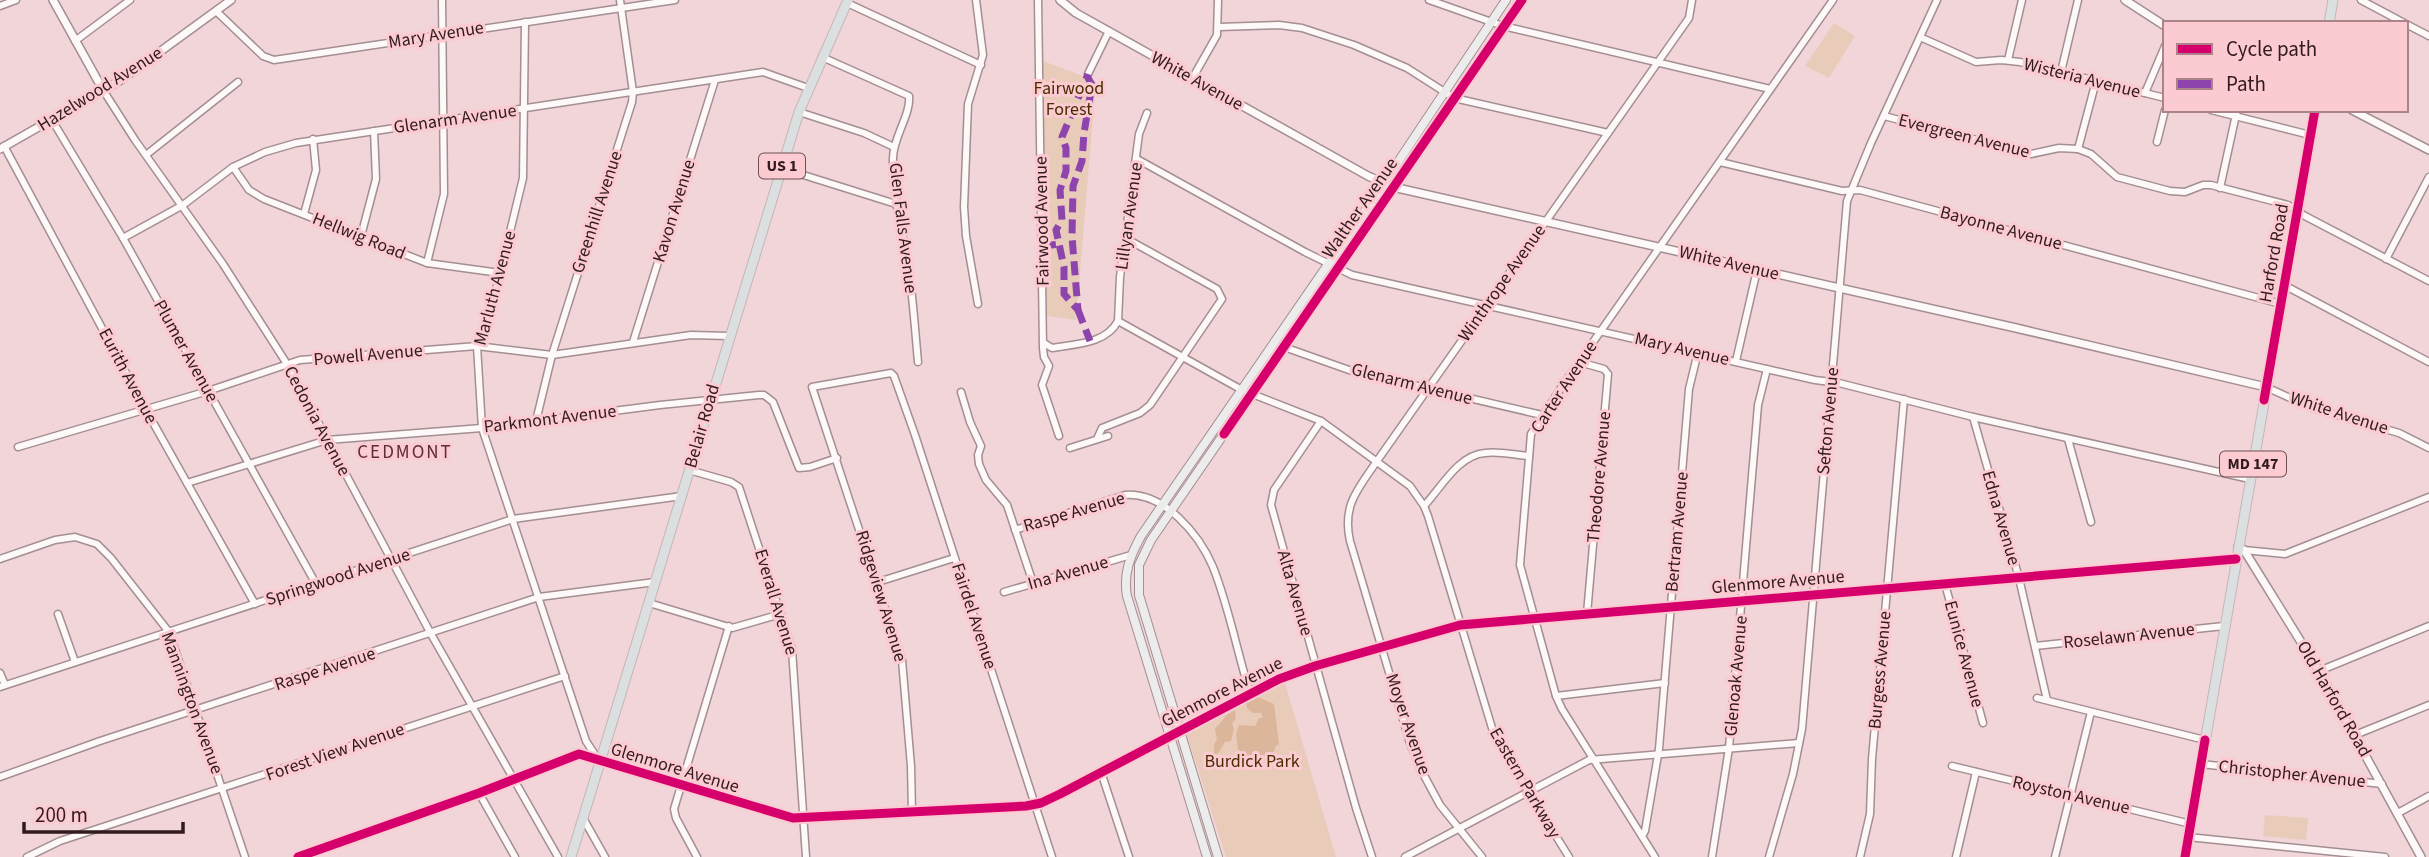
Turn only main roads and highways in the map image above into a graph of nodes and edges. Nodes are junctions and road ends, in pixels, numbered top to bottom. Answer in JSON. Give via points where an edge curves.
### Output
{"nodes":[{"id":1,"x":1506,"y":0,"type":"edge"},
{"id":2,"x":1522,"y":0,"type":"edge"},
{"id":3,"x":2333,"y":0,"type":"edge"},
{"id":4,"x":847,"y":1,"type":"edge"},
{"id":5,"x":2329,"y":21,"type":"edge"},
{"id":6,"x":2315,"y":112,"type":"edge"},
{"id":7,"x":571,"y":857,"type":"edge"},
{"id":8,"x":1207,"y":857,"type":"edge"},
{"id":9,"x":1219,"y":857,"type":"edge"},
{"id":10,"x":2185,"y":857,"type":"edge"}],
"edges":[{"from":1,"to":8,"type":"main road","name":"Walther Avenue","via":[[1131,555],[1127,596]]},
{"from":2,"to":9,"type":"main road","name":"Walther Avenue","via":[[1142,555],[1137,583]]},
{"from":3,"to":5,"type":"main road"},
{"from":4,"to":7,"type":"main road","name":"Belair Road","number":"US 1","via":[[799,112]]},
{"from":6,"to":10,"type":"main road","name":"Harford Road","number":"MD 147"}]}
